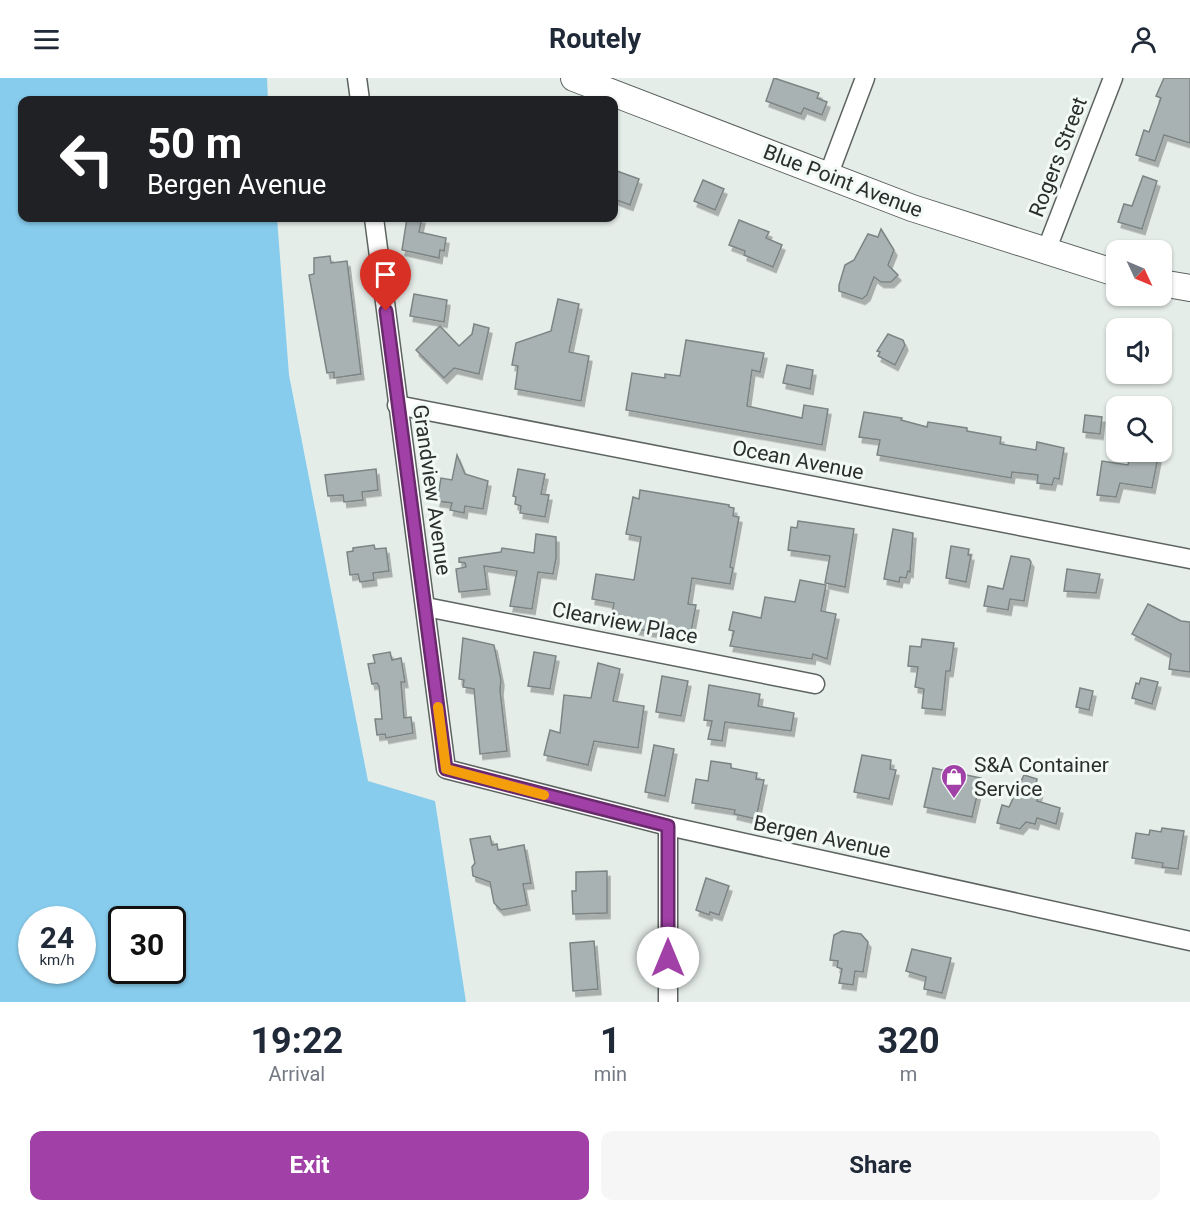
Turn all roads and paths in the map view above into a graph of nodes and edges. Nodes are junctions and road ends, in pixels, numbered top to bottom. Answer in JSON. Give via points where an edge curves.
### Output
{"nodes":[{"id":1,"x":357,"y":78,"type":"edge"},
{"id":2,"x":865,"y":78,"type":"edge"},
{"id":3,"x":1113,"y":78,"type":"edge"},
{"id":4,"x":589,"y":81,"type":"edge"},
{"id":5,"x":359,"y":96,"type":"edge"},
{"id":6,"x":828,"y":176,"type":"junction"},
{"id":7,"x":374,"y":222,"type":"edge"},
{"id":8,"x":1046,"y":251,"type":"junction"},
{"id":9,"x":1106,"y":270,"type":"edge"},
{"id":10,"x":1172,"y":285,"type":"edge"},
{"id":11,"x":1190,"y":288,"type":"edge"},
{"id":12,"x":397,"y":405,"type":"junction"},
{"id":13,"x":1190,"y":559,"type":"edge"},
{"id":14,"x":426,"y":608,"type":"junction"},
{"id":15,"x":815,"y":684,"type":"dead end"},
{"id":16,"x":446,"y":769,"type":"joint"},
{"id":17,"x":668,"y":826,"type":"junction"},
{"id":18,"x":1190,"y":941,"type":"edge"},
{"id":19,"x":668,"y":1002,"type":"edge"}],
"edges":[{"from":1,"to":5,"type":"street"},
{"from":2,"to":6,"type":"street"},
{"from":3,"to":8,"type":"street","name":"Rogers Street"},
{"from":4,"to":6,"type":"street","name":"Blue Point Avenue"},
{"from":6,"to":8,"type":"street","name":"Blue Point Avenue"},
{"from":7,"to":12,"type":"street","name":"Grandview Avenue"},
{"from":8,"to":9,"type":"street","name":"Blue Point Avenue"},
{"from":10,"to":11,"type":"street"},
{"from":12,"to":13,"type":"street","name":"Ocean Avenue"},
{"from":12,"to":14,"type":"street","name":"Grandview Avenue"},
{"from":14,"to":15,"type":"street","name":"Clearview Place"},
{"from":14,"to":16,"type":"street","name":"Grandview Avenue"},
{"from":16,"to":17,"type":"street","name":"Bergen Avenue"},
{"from":17,"to":18,"type":"street","name":"Bergen Avenue"},
{"from":17,"to":19,"type":"street"}]}
